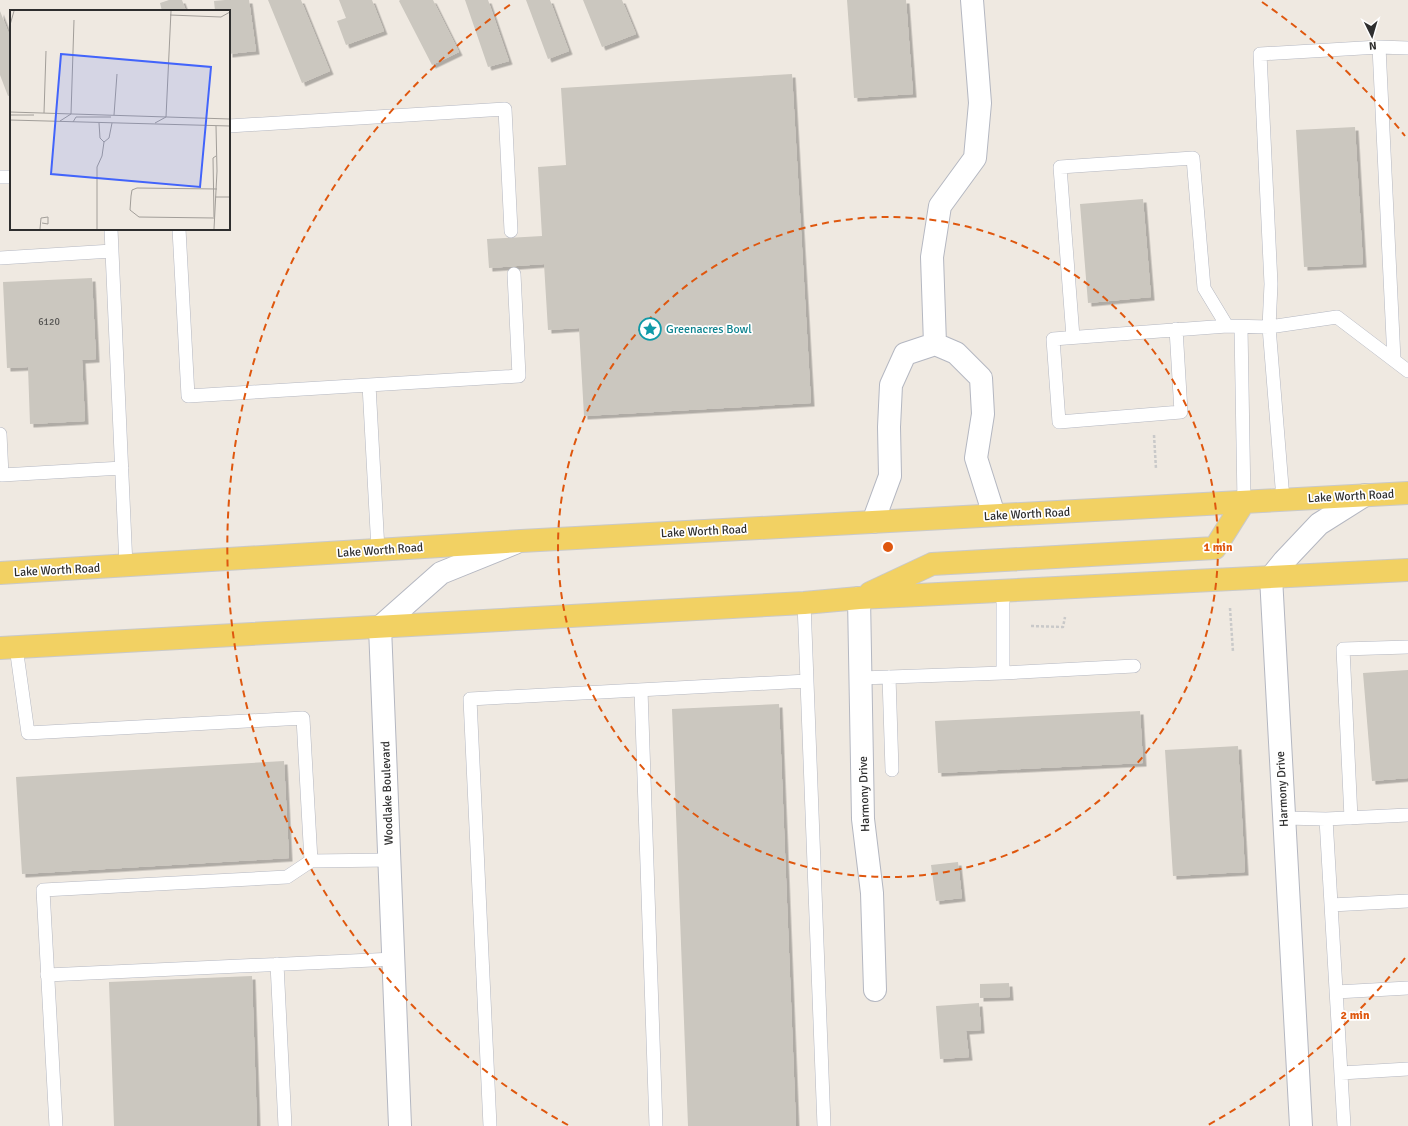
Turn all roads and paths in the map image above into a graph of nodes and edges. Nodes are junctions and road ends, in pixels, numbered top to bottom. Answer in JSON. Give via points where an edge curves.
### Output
{"nodes":[{"id":1,"x":972,"y":0,"type":"edge"},
{"id":2,"x":1379,"y":47,"type":"junction"},
{"id":3,"x":1408,"y":48,"type":"edge"},
{"id":4,"x":230,"y":126,"type":"edge"},
{"id":5,"x":111,"y":230,"type":"edge"},
{"id":6,"x":179,"y":230,"type":"edge"},
{"id":7,"x":511,"y":231,"type":"dead end"},
{"id":8,"x":112,"y":251,"type":"junction"},
{"id":9,"x":0,"y":258,"type":"edge"},
{"id":10,"x":514,"y":274,"type":"dead end"},
{"id":11,"x":1227,"y":326,"type":"junction"},
{"id":12,"x":1241,"y":327,"type":"junction"},
{"id":13,"x":1269,"y":327,"type":"junction"},
{"id":14,"x":1176,"y":329,"type":"junction"},
{"id":15,"x":1073,"y":337,"type":"junction"},
{"id":16,"x":935,"y":344,"type":"junction"},
{"id":17,"x":1394,"y":360,"type":"junction"},
{"id":18,"x":1408,"y":370,"type":"edge"},
{"id":19,"x":369,"y":385,"type":"junction"},
{"id":20,"x":1153,"y":430,"type":"dead end"},
{"id":21,"x":0,"y":434,"type":"edge"},
{"id":22,"x":122,"y":468,"type":"junction"},
{"id":23,"x":1156,"y":469,"type":"dead end"},
{"id":24,"x":1408,"y":494,"type":"edge"},
{"id":25,"x":1365,"y":495,"type":"junction"},
{"id":26,"x":1282,"y":499,"type":"junction"},
{"id":27,"x":1244,"y":502,"type":"junction"},
{"id":28,"x":994,"y":516,"type":"junction"},
{"id":29,"x":873,"y":522,"type":"junction"},
{"id":30,"x":521,"y":541,"type":"junction"},
{"id":31,"x":378,"y":550,"type":"junction"},
{"id":32,"x":126,"y":566,"type":"junction"},
{"id":33,"x":1408,"y":570,"type":"edge"},
{"id":34,"x":0,"y":573,"type":"edge"},
{"id":35,"x":1271,"y":577,"type":"junction"},
{"id":36,"x":1003,"y":591,"type":"junction"},
{"id":37,"x":859,"y":598,"type":"junction"},
{"id":38,"x":804,"y":603,"type":"junction"},
{"id":39,"x":1230,"y":608,"type":"dead end"},
{"id":40,"x":1065,"y":617,"type":"dead end"},
{"id":41,"x":1031,"y":626,"type":"dead end"},
{"id":42,"x":380,"y":627,"type":"junction"},
{"id":43,"x":1408,"y":647,"type":"edge"},
{"id":44,"x":8,"y":648,"type":"edge"},
{"id":45,"x":1233,"y":652,"type":"dead end"},
{"id":46,"x":1134,"y":666,"type":"dead end"},
{"id":47,"x":1003,"y":673,"type":"junction"},
{"id":48,"x":889,"y":677,"type":"junction"},
{"id":49,"x":861,"y":678,"type":"junction"},
{"id":50,"x":807,"y":682,"type":"junction"},
{"id":51,"x":641,"y":690,"type":"junction"},
{"id":52,"x":892,"y":770,"type":"dead end"},
{"id":53,"x":1408,"y":815,"type":"edge"},
{"id":54,"x":1284,"y":818,"type":"junction"},
{"id":55,"x":1351,"y":818,"type":"junction"},
{"id":56,"x":1326,"y":819,"type":"junction"},
{"id":57,"x":390,"y":860,"type":"junction"},
{"id":58,"x":311,"y":861,"type":"junction"},
{"id":59,"x":1408,"y":901,"type":"edge"},
{"id":60,"x":1331,"y":905,"type":"junction"},
{"id":61,"x":394,"y":959,"type":"junction"},
{"id":62,"x":277,"y":964,"type":"junction"},
{"id":63,"x":47,"y":975,"type":"junction"},
{"id":64,"x":1408,"y":988,"type":"edge"},
{"id":65,"x":875,"y":990,"type":"dead end"},
{"id":66,"x":1336,"y":992,"type":"junction"},
{"id":67,"x":1408,"y":1069,"type":"edge"},
{"id":68,"x":1341,"y":1073,"type":"junction"},
{"id":69,"x":56,"y":1126,"type":"edge"},
{"id":70,"x":285,"y":1126,"type":"edge"},
{"id":71,"x":400,"y":1126,"type":"edge"},
{"id":72,"x":490,"y":1126,"type":"edge"},
{"id":73,"x":656,"y":1126,"type":"edge"},
{"id":74,"x":824,"y":1126,"type":"edge"},
{"id":75,"x":1301,"y":1126,"type":"edge"},
{"id":76,"x":1344,"y":1126,"type":"edge"}],
"edges":[{"from":1,"to":16,"type":"street","via":[[980,103],[975,158],[940,206],[932,257]]},
{"from":2,"to":3,"type":"lane"},
{"from":2,"to":13,"type":"lane","via":[[1260,54],[1271,284]]},
{"from":2,"to":17,"type":"lane"},
{"from":4,"to":7,"type":"lane","via":[[505,109]]},
{"from":5,"to":8,"type":"lane"},
{"from":6,"to":19,"type":"lane","via":[[188,396]]},
{"from":8,"to":9,"type":"lane"},
{"from":8,"to":22,"type":"lane"},
{"from":10,"to":19,"type":"lane","via":[[519,376]]},
{"from":11,"to":12,"type":"lane"},
{"from":11,"to":14,"type":"lane"},
{"from":11,"to":15,"type":"lane","via":[[1204,288],[1193,158],[1060,167]]},
{"from":12,"to":13,"type":"lane"},
{"from":12,"to":27,"type":"lane"},
{"from":13,"to":17,"type":"lane","via":[[1337,317]]},
{"from":13,"to":26,"type":"lane"},
{"from":14,"to":15,"type":"lane"},
{"from":14,"to":15,"type":"lane","via":[[1181,412],[1059,422],[1053,338]]},
{"from":16,"to":28,"type":"street","via":[[956,354],[981,378],[983,414],[976,458]]},
{"from":16,"to":29,"type":"street","via":[[905,354],[891,385],[890,476]]},
{"from":17,"to":18,"type":"lane"},
{"from":19,"to":31,"type":"lane"},
{"from":20,"to":23,"type":"path"},
{"from":21,"to":22,"type":"lane","via":[[2,475]]},
{"from":22,"to":32,"type":"lane"},
{"from":24,"to":25,"type":"main road","name":"Lake Worth Road"},
{"from":25,"to":26,"type":"main road","name":"Lake Worth Road"},
{"from":25,"to":35,"type":"street","via":[[1319,524]]},
{"from":26,"to":27,"type":"main road","name":"Lake Worth Road"},
{"from":27,"to":28,"type":"main road","name":"Lake Worth Road"},
{"from":27,"to":37,"type":"main road","via":[[1215,548],[932,564]]},
{"from":28,"to":29,"type":"main road","name":"Lake Worth Road"},
{"from":29,"to":30,"type":"main road","name":"Lake Worth Road"},
{"from":30,"to":31,"type":"main road","name":"Lake Worth Road"},
{"from":30,"to":42,"type":"street","via":[[441,573]]},
{"from":31,"to":32,"type":"main road","name":"Lake Worth Road"},
{"from":32,"to":34,"type":"main road","name":"Lake Worth Road"},
{"from":33,"to":35,"type":"main road"},
{"from":35,"to":36,"type":"main road"},
{"from":35,"to":54,"type":"street","name":"Harmony Drive"},
{"from":36,"to":37,"type":"main road"},
{"from":36,"to":47,"type":"lane"},
{"from":37,"to":38,"type":"main road"},
{"from":37,"to":49,"type":"street","name":"Harmony Drive"},
{"from":38,"to":42,"type":"main road"},
{"from":38,"to":50,"type":"lane"},
{"from":39,"to":45,"type":"path"},
{"from":40,"to":41,"type":"path","via":[[1063,626]]},
{"from":42,"to":44,"type":"main road"},
{"from":42,"to":57,"type":"street","name":"Woodlake Boulevard"},
{"from":43,"to":55,"type":"lane","via":[[1343,649]]},
{"from":44,"to":58,"type":"lane","via":[[28,733],[303,718]]},
{"from":46,"to":47,"type":"lane"},
{"from":47,"to":48,"type":"lane"},
{"from":48,"to":49,"type":"lane"},
{"from":48,"to":52,"type":"lane"},
{"from":49,"to":65,"type":"street","name":"Harmony Drive","via":[[863,819],[872,894]]},
{"from":50,"to":51,"type":"lane"},
{"from":50,"to":74,"type":"lane"},
{"from":51,"to":72,"type":"lane","via":[[470,699]]},
{"from":51,"to":73,"type":"lane"},
{"from":53,"to":55,"type":"lane"},
{"from":54,"to":56,"type":"lane"},
{"from":54,"to":75,"type":"street","name":"Harmony Drive"},
{"from":55,"to":56,"type":"lane"},
{"from":56,"to":60,"type":"lane"},
{"from":57,"to":58,"type":"lane"},
{"from":57,"to":61,"type":"street","name":"Woodlake Boulevard"},
{"from":58,"to":63,"type":"lane","via":[[287,877],[43,890]]},
{"from":59,"to":60,"type":"lane"},
{"from":60,"to":66,"type":"lane"},
{"from":61,"to":62,"type":"lane"},
{"from":61,"to":71,"type":"street","name":"Woodlake Boulevard"},
{"from":62,"to":63,"type":"lane"},
{"from":62,"to":70,"type":"lane"},
{"from":63,"to":69,"type":"lane"},
{"from":64,"to":66,"type":"lane"},
{"from":66,"to":68,"type":"lane"},
{"from":67,"to":68,"type":"lane"},
{"from":68,"to":76,"type":"lane"}]}
